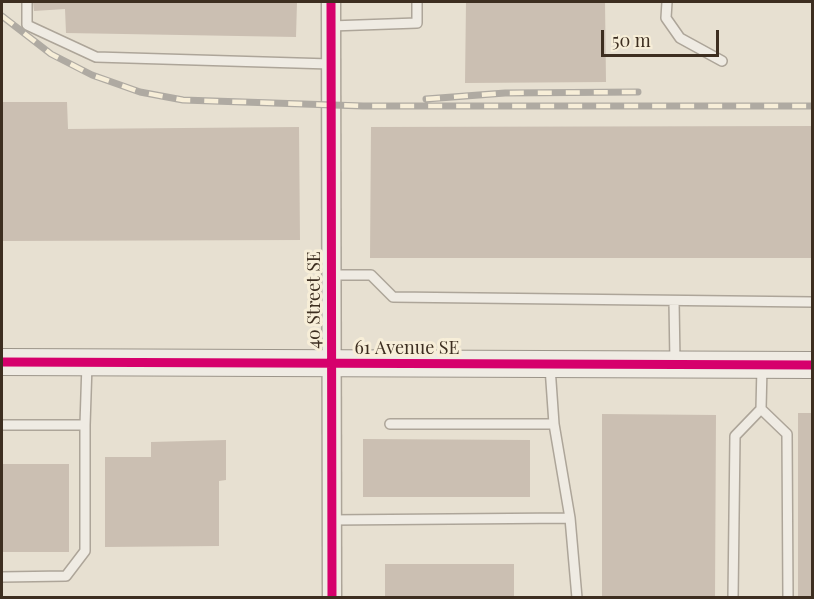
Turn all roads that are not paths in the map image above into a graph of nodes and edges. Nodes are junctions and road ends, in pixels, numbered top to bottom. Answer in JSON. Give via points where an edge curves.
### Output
{"nodes":[{"id":1,"x":27,"y":2,"type":"edge"},
{"id":2,"x":331,"y":2,"type":"edge"},
{"id":3,"x":417,"y":2,"type":"edge"},
{"id":4,"x":667,"y":2,"type":"edge"},
{"id":5,"x":331,"y":26,"type":"junction"},
{"id":6,"x":722,"y":61,"type":"dead end"},
{"id":7,"x":330,"y":64,"type":"junction"},
{"id":8,"x":330,"y":275,"type":"junction"},
{"id":9,"x":674,"y":301,"type":"junction"},
{"id":10,"x":813,"y":302,"type":"edge"},
{"id":11,"x":2,"y":362,"type":"edge"},
{"id":12,"x":87,"y":362,"type":"junction"},
{"id":13,"x":330,"y":364,"type":"junction"},
{"id":14,"x":550,"y":364,"type":"junction"},
{"id":15,"x":675,"y":364,"type":"junction"},
{"id":16,"x":762,"y":365,"type":"junction"},
{"id":17,"x":813,"y":365,"type":"edge"},
{"id":18,"x":761,"y":409,"type":"junction"},
{"id":19,"x":390,"y":424,"type":"dead end"},
{"id":20,"x":554,"y":424,"type":"junction"},
{"id":21,"x":2,"y":425,"type":"edge"},
{"id":22,"x":85,"y":425,"type":"junction"},
{"id":23,"x":570,"y":518,"type":"junction"},
{"id":24,"x":331,"y":520,"type":"junction"},
{"id":25,"x":2,"y":577,"type":"edge"},
{"id":26,"x":332,"y":597,"type":"edge"},
{"id":27,"x":577,"y":597,"type":"edge"},
{"id":28,"x":733,"y":597,"type":"edge"},
{"id":29,"x":788,"y":597,"type":"edge"}],
"edges":[{"from":1,"to":7,"type":"lane","via":[[27,25],[96,57]]},
{"from":2,"to":5,"type":"street","name":"40 Street SE"},
{"from":3,"to":5,"type":"lane","via":[[417,23]]},
{"from":4,"to":6,"type":"lane","via":[[666,18],[681,38]]},
{"from":5,"to":7,"type":"street","name":"40 Street SE"},
{"from":7,"to":8,"type":"street","name":"40 Street SE"},
{"from":8,"to":9,"type":"lane","via":[[371,275],[393,297]]},
{"from":8,"to":13,"type":"street","name":"40 Street SE"},
{"from":9,"to":10,"type":"lane"},
{"from":9,"to":15,"type":"lane"},
{"from":11,"to":12,"type":"street","name":"61 Avenue SE"},
{"from":12,"to":13,"type":"street","name":"61 Avenue SE"},
{"from":12,"to":22,"type":"lane"},
{"from":13,"to":14,"type":"street","name":"61 Avenue SE"},
{"from":13,"to":24,"type":"street","name":"40 Street SE"},
{"from":14,"to":15,"type":"street","name":"61 Avenue SE"},
{"from":14,"to":20,"type":"lane"},
{"from":15,"to":16,"type":"street","name":"61 Avenue SE"},
{"from":16,"to":17,"type":"street","name":"61 Avenue SE"},
{"from":16,"to":18,"type":"lane"},
{"from":18,"to":28,"type":"lane","via":[[735,436]]},
{"from":18,"to":29,"type":"lane","via":[[787,434]]},
{"from":19,"to":20,"type":"lane"},
{"from":20,"to":23,"type":"lane"},
{"from":21,"to":22,"type":"lane"},
{"from":22,"to":25,"type":"lane","via":[[85,550],[66,576]]},
{"from":23,"to":24,"type":"lane"},
{"from":23,"to":27,"type":"lane"},
{"from":24,"to":26,"type":"street","name":"40 Street SE"}]}
